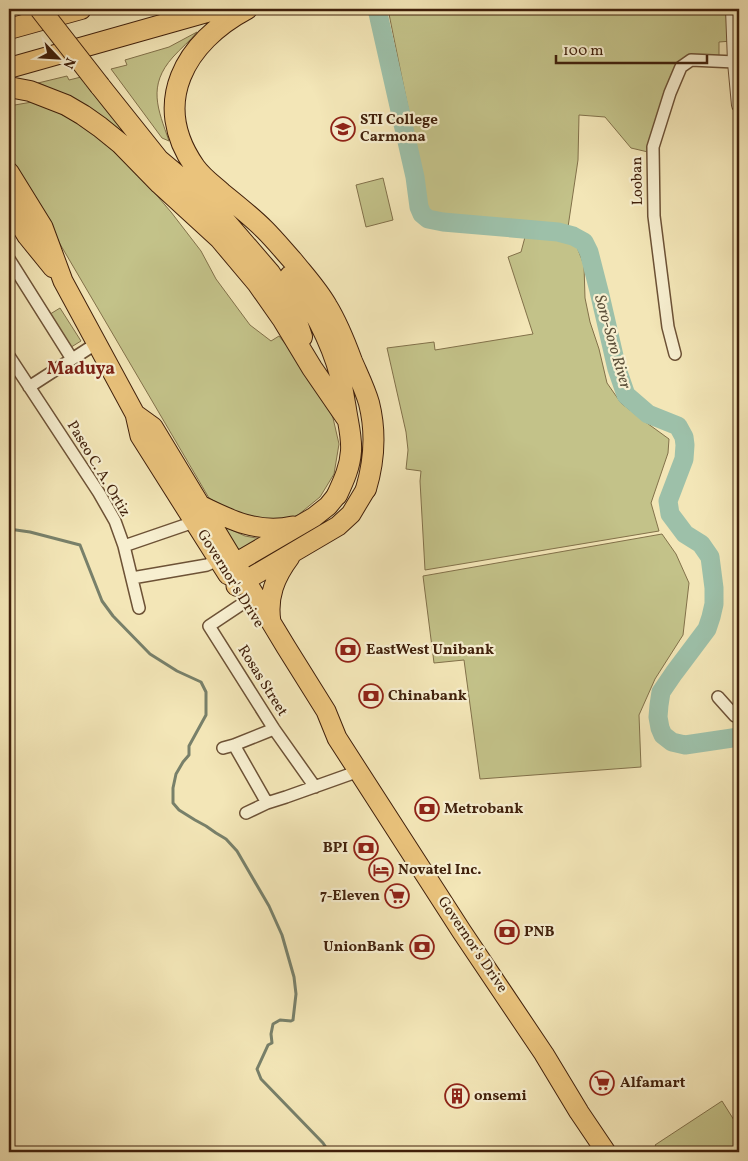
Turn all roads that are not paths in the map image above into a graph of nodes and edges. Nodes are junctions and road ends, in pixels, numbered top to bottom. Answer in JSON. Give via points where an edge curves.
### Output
{"nodes":[{"id":1,"x":40,"y":9,"type":"edge"},
{"id":2,"x":54,"y":9,"type":"edge"},
{"id":3,"x":58,"y":9,"type":"edge"},
{"id":4,"x":80,"y":9,"type":"edge"},
{"id":5,"x":218,"y":9,"type":"edge"},
{"id":6,"x":247,"y":9,"type":"edge"},
{"id":7,"x":733,"y":9,"type":"edge"},
{"id":8,"x":13,"y":28,"type":"edge"},
{"id":9,"x":735,"y":62,"type":"junction"},
{"id":10,"x":9,"y":68,"type":"edge"},
{"id":11,"x":107,"y":83,"type":"junction"},
{"id":12,"x":9,"y":87,"type":"edge"},
{"id":13,"x":739,"y":105,"type":"edge"},
{"id":14,"x":195,"y":167,"type":"junction"},
{"id":15,"x":9,"y":172,"type":"edge"},
{"id":16,"x":208,"y":201,"type":"junction"},
{"id":17,"x":9,"y":206,"type":"edge"},
{"id":18,"x":9,"y":258,"type":"edge"},
{"id":19,"x":63,"y":281,"type":"junction"},
{"id":20,"x":97,"y":343,"type":"junction"},
{"id":21,"x":675,"y":354,"type":"dead end"},
{"id":22,"x":9,"y":356,"type":"edge"},
{"id":23,"x":72,"y":359,"type":"junction"},
{"id":24,"x":312,"y":368,"type":"junction"},
{"id":25,"x":29,"y":387,"type":"junction"},
{"id":26,"x":348,"y":419,"type":"junction"},
{"id":27,"x":366,"y":489,"type":"joint"},
{"id":28,"x":337,"y":495,"type":"joint"},
{"id":29,"x":197,"y":513,"type":"junction"},
{"id":30,"x":302,"y":524,"type":"junction"},
{"id":31,"x":124,"y":546,"type":"junction"},
{"id":32,"x":292,"y":554,"type":"junction"},
{"id":33,"x":226,"y":564,"type":"junction"},
{"id":34,"x":132,"y":578,"type":"junction"},
{"id":35,"x":242,"y":590,"type":"junction"},
{"id":36,"x":139,"y":608,"type":"dead end"},
{"id":37,"x":271,"y":623,"type":"junction"},
{"id":38,"x":718,"y":697,"type":"dead end"},
{"id":39,"x":739,"y":717,"type":"edge"},
{"id":40,"x":274,"y":728,"type":"junction"},
{"id":41,"x":337,"y":738,"type":"junction"},
{"id":42,"x":359,"y":772,"type":"junction"},
{"id":43,"x":314,"y":787,"type":"junction"},
{"id":44,"x":267,"y":803,"type":"junction"},
{"id":45,"x":246,"y":812,"type":"dead end"},
{"id":46,"x":606,"y":1152,"type":"edge"}],
"edges":[{"from":1,"to":11,"type":"highway","bridge":true},
{"from":2,"to":8,"type":"highway"},
{"from":3,"to":11,"type":"highway"},
{"from":4,"to":8,"type":"highway"},
{"from":5,"to":10,"type":"highway"},
{"from":6,"to":14,"type":"highway","via":[[205,40],[190,58],[177,86],[175,118]]},
{"from":7,"to":9,"type":"street"},
{"from":9,"to":13,"type":"street"},
{"from":9,"to":21,"type":"street","name":"Looban","via":[[691,60],[681,68],[653,147],[654,216],[668,327]]},
{"from":11,"to":14,"type":"highway","via":[[170,151]]},
{"from":11,"to":16,"type":"highway","via":[[159,160]]},
{"from":12,"to":24,"type":"highway","via":[[30,91],[66,105],[121,144],[230,251],[283,320]]},
{"from":14,"to":27,"type":"highway","via":[[270,235],[313,285],[334,319],[371,412],[373,452]]},
{"from":15,"to":19,"type":"highway","name":"Governor's Drive","via":[[43,227]]},
{"from":16,"to":24,"type":"highway","via":[[270,273],[288,300]]},
{"from":16,"to":26,"type":"highway","via":[[259,238],[303,295],[334,357]]},
{"from":17,"to":19,"type":"highway","name":"Governor's Drive","via":[[27,236]]},
{"from":18,"to":23,"type":"street"},
{"from":19,"to":20,"type":"highway","name":"Governor's Drive"},
{"from":20,"to":23,"type":"street"},
{"from":20,"to":29,"type":"highway","name":"Governor's Drive","via":[[136,414],[154,427]]},
{"from":22,"to":25,"type":"street","name":"Paseo C. A. Ortiz"},
{"from":23,"to":25,"type":"street"},
{"from":24,"to":26,"type":"highway"},
{"from":25,"to":31,"type":"street","name":"Paseo C. A. Ortiz","via":[[99,492]]},
{"from":26,"to":28,"type":"highway","via":[[351,452],[346,476]]},
{"from":27,"to":32,"type":"highway","via":[[345,521]]},
{"from":28,"to":30,"type":"highway","via":[[322,511]]},
{"from":29,"to":30,"type":"highway","via":[[261,529],[276,530]]},
{"from":29,"to":31,"type":"street"},
{"from":29,"to":33,"type":"highway","name":"Governor's Drive"},
{"from":30,"to":33,"type":"highway"},
{"from":31,"to":34,"type":"street","name":"Paseo C. A. Ortiz"},
{"from":32,"to":35,"type":"highway"},
{"from":32,"to":37,"type":"highway","via":[[271,592]]},
{"from":33,"to":34,"type":"street"},
{"from":33,"to":35,"type":"highway","name":"Governor's Drive"},
{"from":34,"to":36,"type":"street","name":"Paseo C. A. Ortiz"},
{"from":35,"to":37,"type":"highway","name":"Governor's Drive"},
{"from":35,"to":40,"type":"street","name":"Rosas Street","via":[[210,626]]},
{"from":35,"to":41,"type":"highway","name":"Governor's Drive","via":[[316,718]]},
{"from":37,"to":41,"type":"highway","name":"Governor's Drive","via":[[326,712]]},
{"from":38,"to":39,"type":"street"},
{"from":40,"to":43,"type":"street","name":"Rosas Street"},
{"from":40,"to":44,"type":"street","via":[[228,746]]},
{"from":41,"to":42,"type":"highway","name":"Governor's Drive"},
{"from":42,"to":43,"type":"street"},
{"from":42,"to":46,"type":"highway","name":"Governor's Drive"},
{"from":43,"to":44,"type":"street"},
{"from":44,"to":45,"type":"street"}]}
